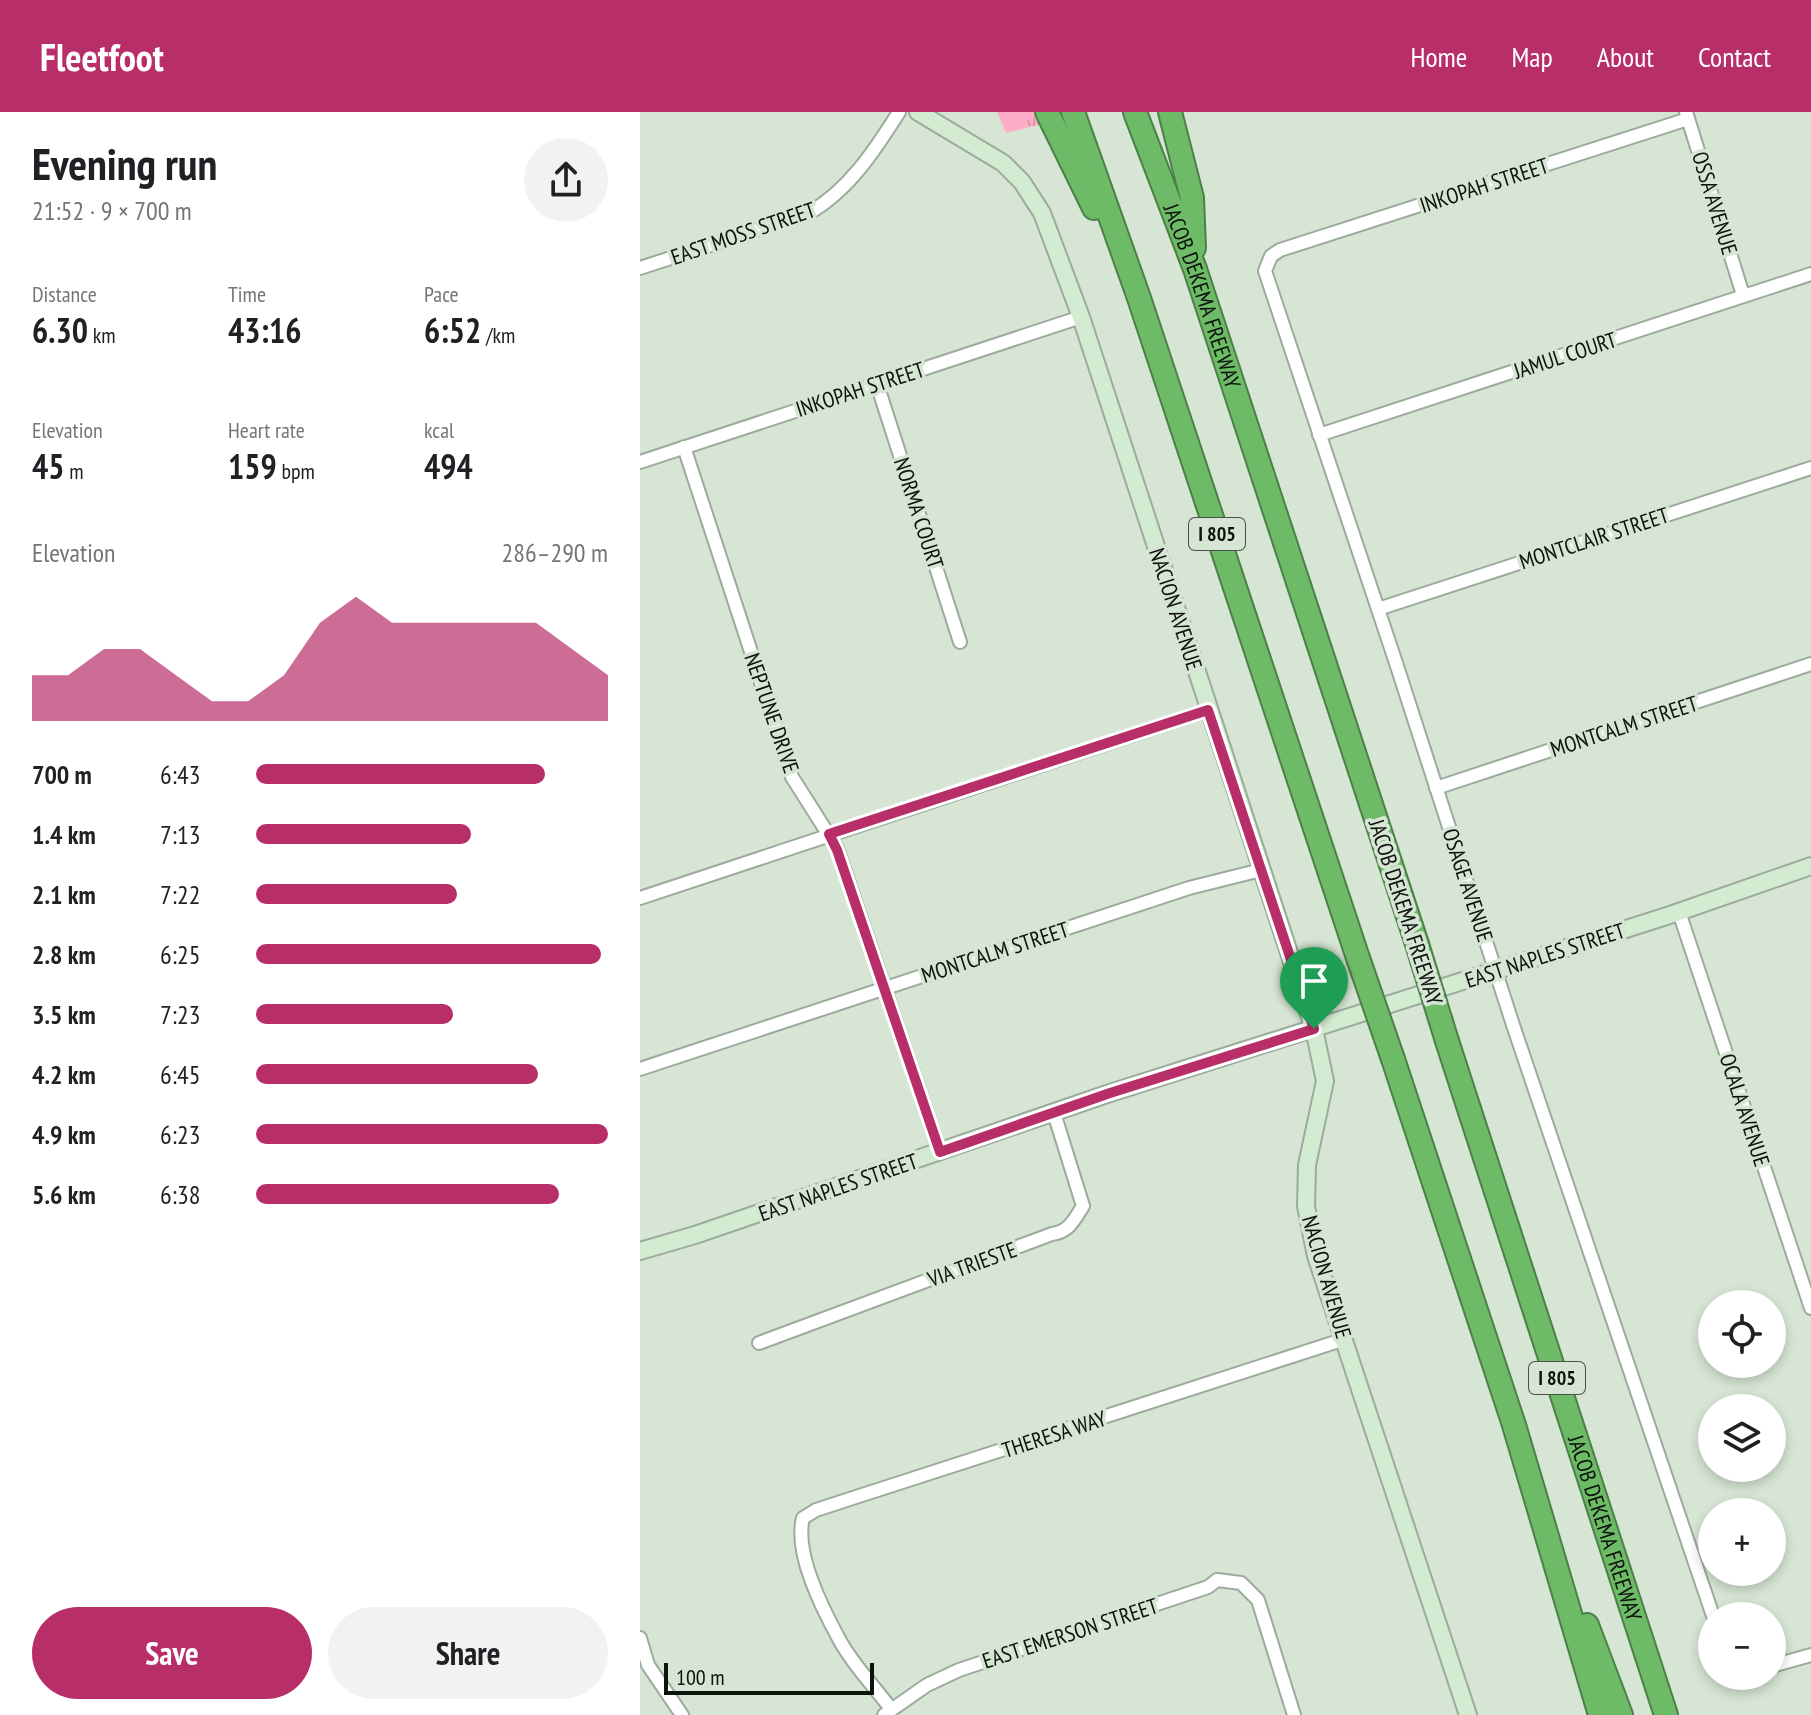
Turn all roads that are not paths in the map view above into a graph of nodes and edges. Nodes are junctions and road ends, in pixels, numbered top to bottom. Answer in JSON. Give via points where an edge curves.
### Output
{"nodes":[{"id":1,"x":899,"y":112,"type":"edge"},
{"id":2,"x":918,"y":112,"type":"edge"},
{"id":3,"x":1047,"y":112,"type":"edge"},
{"id":4,"x":1073,"y":112,"type":"edge"},
{"id":5,"x":1135,"y":112,"type":"edge"},
{"id":6,"x":1170,"y":112,"type":"edge"},
{"id":7,"x":1687,"y":115,"type":"edge"},
{"id":8,"x":1280,"y":250,"type":"joint"},
{"id":9,"x":640,"y":268,"type":"edge"},
{"id":10,"x":1195,"y":269,"type":"junction"},
{"id":11,"x":1811,"y":274,"type":"edge"},
{"id":12,"x":1743,"y":295,"type":"junction"},
{"id":13,"x":1139,"y":298,"type":"junction"},
{"id":14,"x":1081,"y":317,"type":"junction"},
{"id":15,"x":877,"y":384,"type":"junction"},
{"id":16,"x":1319,"y":435,"type":"junction"},
{"id":17,"x":684,"y":447,"type":"junction"},
{"id":18,"x":640,"y":462,"type":"edge"},
{"id":19,"x":1811,"y":468,"type":"edge"},
{"id":20,"x":1378,"y":609,"type":"junction"},
{"id":21,"x":960,"y":642,"type":"dead end"},
{"id":22,"x":1811,"y":664,"type":"edge"},
{"id":23,"x":1208,"y":710,"type":"junction"},
{"id":24,"x":1436,"y":788,"type":"junction"},
{"id":25,"x":829,"y":834,"type":"junction"},
{"id":26,"x":1811,"y":866,"type":"edge"},
{"id":27,"x":1261,"y":870,"type":"junction"},
{"id":28,"x":640,"y":898,"type":"edge"},
{"id":29,"x":1679,"y":912,"type":"junction"},
{"id":30,"x":1496,"y":970,"type":"junction"},
{"id":31,"x":885,"y":988,"type":"junction"},
{"id":32,"x":1314,"y":1029,"type":"junction"},
{"id":33,"x":1447,"y":1041,"type":"junction"},
{"id":34,"x":640,"y":1069,"type":"edge"},
{"id":35,"x":1054,"y":1113,"type":"junction"},
{"id":36,"x":940,"y":1152,"type":"junction"},
{"id":37,"x":640,"y":1251,"type":"edge"},
{"id":38,"x":1811,"y":1308,"type":"edge"},
{"id":39,"x":1345,"y":1339,"type":"junction"},
{"id":40,"x":759,"y":1343,"type":"dead end"},
{"id":41,"x":1514,"y":1425,"type":"junction"},
{"id":42,"x":1708,"y":1602,"type":"edge"},
{"id":43,"x":640,"y":1638,"type":"edge"},
{"id":44,"x":1811,"y":1655,"type":"edge"},
{"id":45,"x":1786,"y":1662,"type":"edge"},
{"id":46,"x":888,"y":1712,"type":"edge"},
{"id":47,"x":682,"y":1715,"type":"edge"},
{"id":48,"x":1294,"y":1715,"type":"edge"},
{"id":49,"x":1468,"y":1715,"type":"edge"},
{"id":50,"x":1600,"y":1715,"type":"edge"},
{"id":51,"x":1621,"y":1715,"type":"edge"},
{"id":52,"x":1652,"y":1715,"type":"edge"},
{"id":53,"x":1666,"y":1715,"type":"edge"}],
"edges":[{"from":1,"to":9,"type":"street","name":"EAST MOSS STREET","via":[[852,179],[826,204]]},
{"from":2,"to":14,"type":"street","name":"NACION AVENUE","via":[[1003,163],[1022,182],[1042,213]]},
{"from":3,"to":13,"type":"highway"},
{"from":4,"to":13,"type":"highway","number":"I 805"},
{"from":5,"to":10,"type":"highway","name":"JACOB DEKEMA FREEWAY","number":"I 805"},
{"from":6,"to":10,"type":"highway","via":[[1192,198]]},
{"from":7,"to":8,"type":"street","name":"INKOPAH STREET"},
{"from":7,"to":12,"type":"street","name":"OSSA AVENUE"},
{"from":8,"to":16,"type":"street","name":"OSAGE AVENUE","via":[[1265,271]]},
{"from":10,"to":33,"type":"highway","name":"JACOB DEKEMA FREEWAY","number":"I 805","bridge":true},
{"from":11,"to":12,"type":"street","name":"JAMUL COURT"},
{"from":12,"to":16,"type":"street","name":"JAMUL COURT"},
{"from":13,"to":41,"type":"highway","number":"I 805","bridge":true},
{"from":14,"to":15,"type":"street","name":"INKOPAH STREET"},
{"from":14,"to":23,"type":"street","name":"NACION AVENUE"},
{"from":15,"to":17,"type":"street","name":"INKOPAH STREET"},
{"from":15,"to":21,"type":"street","name":"NORMA COURT"},
{"from":16,"to":20,"type":"street","name":"OSAGE AVENUE"},
{"from":17,"to":18,"type":"street","name":"INKOPAH STREET"},
{"from":17,"to":25,"type":"street","name":"NEPTUNE DRIVE","via":[[792,777]]},
{"from":19,"to":20,"type":"street","name":"MONTCLAIR STREET"},
{"from":20,"to":24,"type":"street","name":"OSAGE AVENUE"},
{"from":22,"to":24,"type":"street","name":"MONTCALM STREET"},
{"from":23,"to":25,"type":"street"},
{"from":23,"to":27,"type":"street","name":"NACION AVENUE"},
{"from":24,"to":30,"type":"street","name":"OSAGE AVENUE"},
{"from":25,"to":28,"type":"street"},
{"from":25,"to":31,"type":"street","name":"NEPTUNE DRIVE"},
{"from":26,"to":29,"type":"street","name":"EAST NAPLES STREET"},
{"from":27,"to":31,"type":"street","name":"MONTCALM STREET","via":[[1189,888]]},
{"from":27,"to":32,"type":"street","name":"NACION AVENUE"},
{"from":29,"to":30,"type":"street","name":"EAST NAPLES STREET"},
{"from":29,"to":38,"type":"street","name":"OCALA AVENUE"},
{"from":30,"to":32,"type":"street","name":"EAST NAPLES STREET"},
{"from":30,"to":42,"type":"street","name":"OSAGE AVENUE"},
{"from":31,"to":34,"type":"street","name":"MONTCALM STREET"},
{"from":31,"to":36,"type":"street","name":"NEPTUNE DRIVE"},
{"from":32,"to":35,"type":"street","name":"EAST NAPLES STREET"},
{"from":32,"to":39,"type":"street","name":"NACION AVENUE","via":[[1325,1081],[1307,1165],[1306,1206],[1316,1256]]},
{"from":33,"to":52,"type":"highway"},
{"from":33,"to":53,"type":"highway","name":"JACOB DEKEMA FREEWAY","number":"I 805"},
{"from":35,"to":36,"type":"street","name":"EAST NAPLES STREET"},
{"from":35,"to":40,"type":"street","name":"VIA TRIESTE","via":[[1083,1206],[1071,1226]]},
{"from":36,"to":37,"type":"street","name":"EAST NAPLES STREET"},
{"from":39,"to":46,"type":"street","name":"THERESA WAY","via":[[803,1518],[800,1531],[810,1575],[840,1642]]},
{"from":39,"to":49,"type":"street","name":"NACION AVENUE"},
{"from":41,"to":50,"type":"highway","number":"I 805"},
{"from":41,"to":51,"type":"highway"},
{"from":43,"to":47,"type":"street","via":[[648,1665]]},
{"from":44,"to":45,"type":"street"},
{"from":46,"to":48,"type":"street","name":"EAST EMERSON STREET","via":[[959,1670],[1217,1580],[1241,1583],[1258,1600]]}]}
